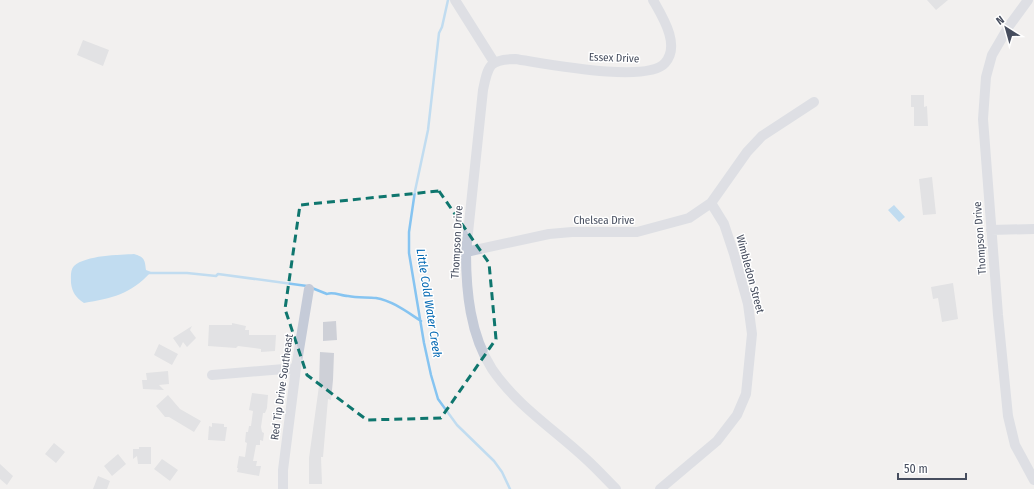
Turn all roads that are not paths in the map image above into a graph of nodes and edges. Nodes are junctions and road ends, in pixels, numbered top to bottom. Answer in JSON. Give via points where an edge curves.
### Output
{"nodes":[{"id":1,"x":455,"y":0,"type":"edge"},
{"id":2,"x":653,"y":0,"type":"edge"},
{"id":3,"x":1028,"y":0,"type":"edge"},
{"id":4,"x":494,"y":62,"type":"junction"},
{"id":5,"x":814,"y":102,"type":"dead end"},
{"id":6,"x":711,"y":203,"type":"junction"},
{"id":7,"x":1034,"y":229,"type":"edge"},
{"id":8,"x":992,"y":230,"type":"junction"},
{"id":9,"x":466,"y":252,"type":"junction"},
{"id":10,"x":309,"y":289,"type":"dead end"},
{"id":11,"x":296,"y":368,"type":"junction"},
{"id":12,"x":212,"y":374,"type":"dead end"},
{"id":13,"x":1034,"y":480,"type":"edge"},
{"id":14,"x":283,"y":489,"type":"edge"},
{"id":15,"x":616,"y":489,"type":"edge"},
{"id":16,"x":660,"y":489,"type":"edge"}],
"edges":[{"from":1,"to":4,"type":"street"},
{"from":2,"to":4,"type":"street","name":"Essex Drive","via":[[671,43],[666,62],[657,69],[609,72],[515,59],[500,59]]},
{"from":3,"to":8,"type":"street","name":"Thompson Drive","via":[[997,45],[986,77],[983,119]]},
{"from":4,"to":9,"type":"street","name":"Thompson Drive","via":[[489,68],[483,90]]},
{"from":5,"to":6,"type":"street","name":"Chelsea Drive","via":[[779,124],[754,144]]},
{"from":6,"to":9,"type":"street","name":"Chelsea Drive","via":[[690,218],[649,230],[549,234]]},
{"from":6,"to":16,"type":"street","name":"Wimbledon Street","via":[[724,224],[748,304],[752,334],[746,394],[737,415],[717,441]]},
{"from":7,"to":8,"type":"street"},
{"from":8,"to":13,"type":"street","name":"Thompson Drive","via":[[1008,416],[1016,445]]},
{"from":9,"to":15,"type":"street","name":"Thompson Drive","via":[[471,314],[479,342],[491,368],[510,393],[586,459]]},
{"from":10,"to":11,"type":"street","name":"Red Tip Drive Southeast"},
{"from":11,"to":12,"type":"street"},
{"from":11,"to":14,"type":"street","name":"Red Tip Drive Southeast","via":[[283,470]]}]}
